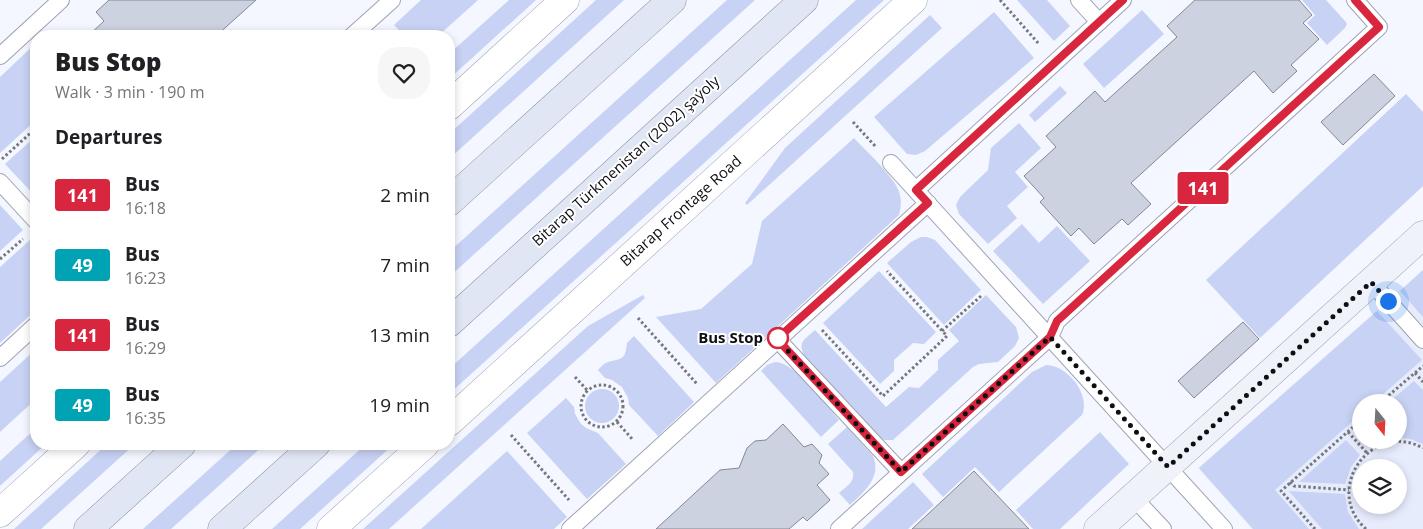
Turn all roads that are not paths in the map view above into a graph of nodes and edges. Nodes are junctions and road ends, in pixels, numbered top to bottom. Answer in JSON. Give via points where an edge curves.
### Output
{"nodes":[{"id":1,"x":61,"y":0,"type":"edge"},
{"id":2,"x":392,"y":0,"type":"edge"},
{"id":3,"x":565,"y":0,"type":"edge"},
{"id":4,"x":672,"y":0,"type":"edge"},
{"id":5,"x":804,"y":0,"type":"edge"},
{"id":6,"x":913,"y":0,"type":"edge"},
{"id":7,"x":1079,"y":0,"type":"edge"},
{"id":8,"x":1123,"y":0,"type":"edge"},
{"id":9,"x":1355,"y":0,"type":"edge"},
{"id":10,"x":1099,"y":22,"type":"junction"},
{"id":11,"x":359,"y":30,"type":"edge"},
{"id":12,"x":0,"y":56,"type":"edge"},
{"id":13,"x":455,"y":101,"type":"edge"},
{"id":14,"x":891,"y":163,"type":"road end"},
{"id":15,"x":0,"y":182,"type":"edge"},
{"id":16,"x":916,"y":190,"type":"junction"},
{"id":17,"x":455,"y":197,"type":"edge"},
{"id":18,"x":928,"y":203,"type":"junction"},
{"id":19,"x":30,"y":214,"type":"edge"},
{"id":20,"x":1423,"y":235,"type":"edge"},
{"id":21,"x":1371,"y":282,"type":"junction"},
{"id":22,"x":455,"y":318,"type":"edge"},
{"id":23,"x":30,"y":330,"type":"edge"},
{"id":24,"x":1050,"y":337,"type":"junction"},
{"id":25,"x":777,"y":339,"type":"junction"},
{"id":26,"x":1423,"y":340,"type":"edge"},
{"id":27,"x":0,"y":358,"type":"edge"},
{"id":28,"x":455,"y":417,"type":"edge"},
{"id":29,"x":69,"y":450,"type":"edge"},
{"id":30,"x":175,"y":450,"type":"edge"},
{"id":31,"x":309,"y":450,"type":"edge"},
{"id":32,"x":418,"y":450,"type":"edge"},
{"id":33,"x":1168,"y":467,"type":"junction"},
{"id":34,"x":901,"y":472,"type":"junction"},
{"id":35,"x":1133,"y":497,"type":"junction"},
{"id":36,"x":0,"y":513,"type":"edge"},
{"id":37,"x":88,"y":529,"type":"edge"},
{"id":38,"x":222,"y":529,"type":"edge"},
{"id":39,"x":331,"y":529,"type":"edge"},
{"id":40,"x":570,"y":529,"type":"edge"},
{"id":41,"x":839,"y":529,"type":"edge"},
{"id":42,"x":1098,"y":529,"type":"edge"},
{"id":43,"x":1163,"y":529,"type":"edge"},
{"id":44,"x":1224,"y":529,"type":"edge"}],
"edges":[{"from":1,"to":12,"type":"lane"},
{"from":2,"to":11,"type":"lane"},
{"from":3,"to":13,"type":"street"},
{"from":4,"to":17,"type":"main road"},
{"from":5,"to":22,"type":"main road","name":"Bitarap Türkmenistan (2002) şaýoly"},
{"from":6,"to":28,"type":"street","name":"Bitarap Frontage Road"},
{"from":7,"to":10,"type":"lane"},
{"from":8,"to":10,"type":"lane"},
{"from":9,"to":24,"type":"lane","via":[[1379,27],[1057,321]]},
{"from":10,"to":16,"type":"lane"},
{"from":14,"to":16,"type":"lane"},
{"from":15,"to":19,"type":"lane"},
{"from":16,"to":18,"type":"lane"},
{"from":18,"to":24,"type":"lane"},
{"from":18,"to":25,"type":"lane"},
{"from":20,"to":21,"type":"street"},
{"from":21,"to":26,"type":"lane"},
{"from":21,"to":33,"type":"street"},
{"from":23,"to":27,"type":"lane"},
{"from":24,"to":33,"type":"lane"},
{"from":24,"to":34,"type":"lane"},
{"from":25,"to":34,"type":"lane"},
{"from":25,"to":40,"type":"lane"},
{"from":29,"to":36,"type":"street"},
{"from":30,"to":37,"type":"main road"},
{"from":31,"to":38,"type":"main road"},
{"from":32,"to":39,"type":"street"},
{"from":33,"to":35,"type":"street"},
{"from":33,"to":44,"type":"lane"},
{"from":34,"to":41,"type":"lane"},
{"from":35,"to":42,"type":"street"},
{"from":35,"to":43,"type":"lane"}]}
